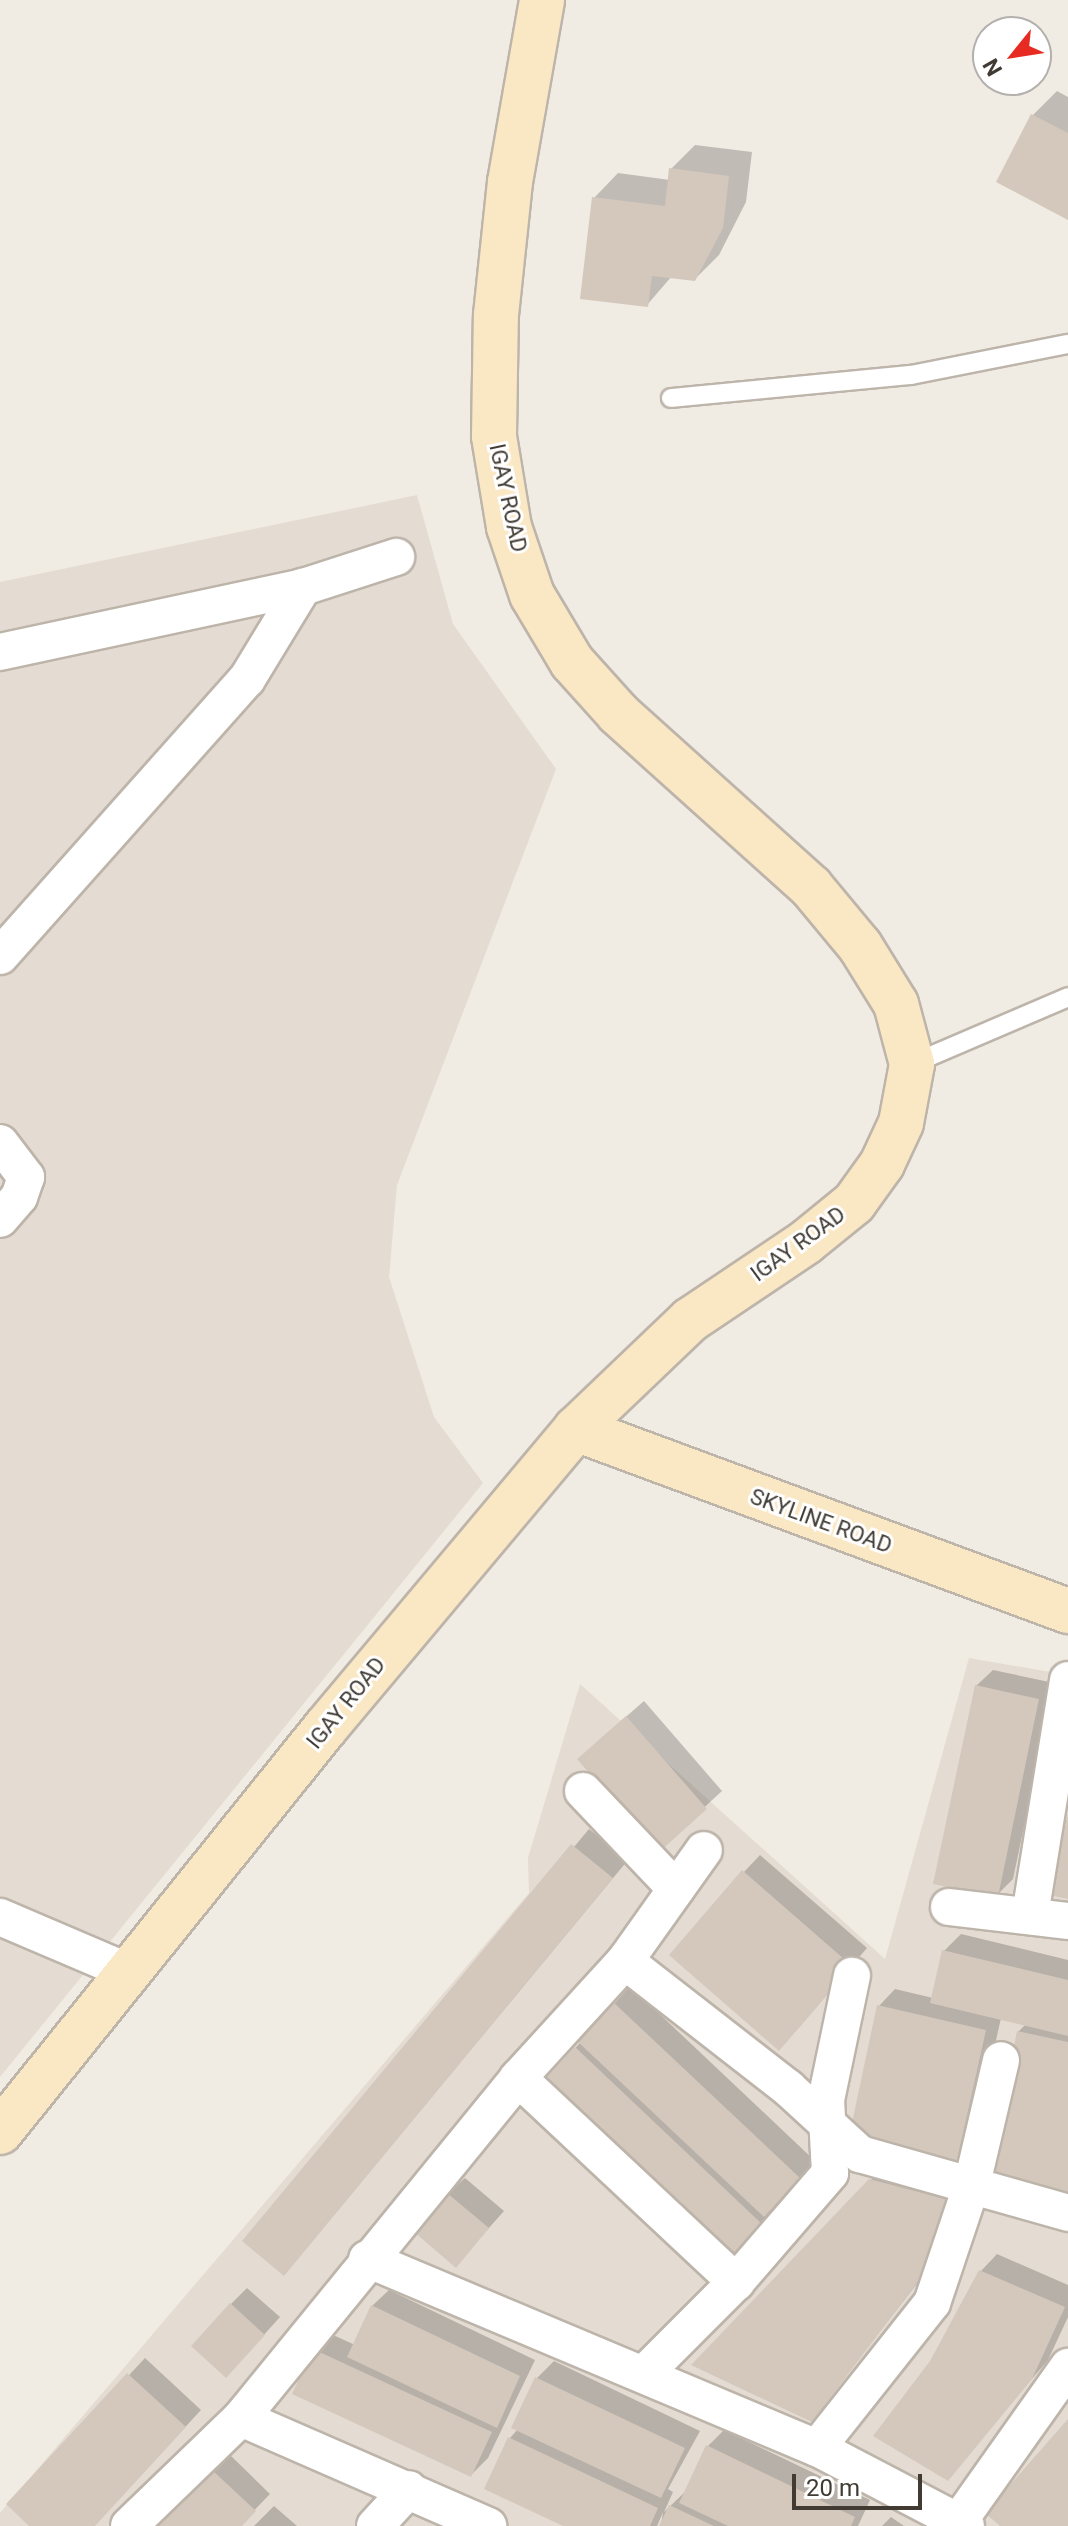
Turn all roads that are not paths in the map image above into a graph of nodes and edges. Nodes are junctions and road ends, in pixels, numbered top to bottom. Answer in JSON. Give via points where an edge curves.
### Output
{"nodes":[{"id":1,"x":542,"y":0,"type":"edge"},
{"id":2,"x":1068,"y":344,"type":"edge"},
{"id":3,"x":671,"y":398,"type":"dead end"},
{"id":4,"x":396,"y":557,"type":"dead end"},
{"id":5,"x":303,"y":587,"type":"junction"},
{"id":6,"x":0,"y":652,"type":"edge"},
{"id":7,"x":0,"y":956,"type":"edge"},
{"id":8,"x":1068,"y":997,"type":"edge"},
{"id":9,"x":912,"y":1064,"type":"junction"},
{"id":10,"x":0,"y":1143,"type":"edge"},
{"id":11,"x":0,"y":1219,"type":"edge"},
{"id":12,"x":576,"y":1429,"type":"junction"},
{"id":13,"x":1068,"y":1611,"type":"edge"},
{"id":14,"x":1068,"y":1680,"type":"edge"},
{"id":15,"x":583,"y":1791,"type":"dead end"},
{"id":16,"x":704,"y":1850,"type":"dead end"},
{"id":17,"x":676,"y":1889,"type":"junction"},
{"id":18,"x":949,"y":1907,"type":"dead end"},
{"id":19,"x":1030,"y":1915,"type":"junction"},
{"id":20,"x":0,"y":1917,"type":"edge"},
{"id":21,"x":1068,"y":1921,"type":"edge"},
{"id":22,"x":625,"y":1961,"type":"junction"},
{"id":23,"x":129,"y":1972,"type":"junction"},
{"id":24,"x":852,"y":1976,"type":"dead end"},
{"id":25,"x":1001,"y":2060,"type":"dead end"},
{"id":26,"x":518,"y":2078,"type":"junction"},
{"id":27,"x":831,"y":2130,"type":"junction"},
{"id":28,"x":0,"y":2132,"type":"edge"},
{"id":29,"x":972,"y":2184,"type":"junction"},
{"id":30,"x":1068,"y":2213,"type":"edge"},
{"id":31,"x":367,"y":2259,"type":"junction"},
{"id":32,"x":736,"y":2282,"type":"junction"},
{"id":33,"x":1068,"y":2367,"type":"edge"},
{"id":34,"x":644,"y":2374,"type":"junction"},
{"id":35,"x":241,"y":2418,"type":"junction"},
{"id":36,"x":817,"y":2448,"type":"junction"},
{"id":37,"x":409,"y":2489,"type":"junction"},
{"id":38,"x":963,"y":2524,"type":"edge"},
{"id":39,"x":129,"y":2526,"type":"edge"},
{"id":40,"x":375,"y":2526,"type":"edge"},
{"id":41,"x":488,"y":2526,"type":"edge"}],
"edges":[{"from":1,"to":9,"type":"main road","name":"IGAY ROAD","via":[[510,182],[496,315],[494,436],[509,527],[532,595],[572,662],[618,713],[811,887],[860,946],[896,1004]]},
{"from":2,"to":3,"type":"lane","via":[[911,375]]},
{"from":4,"to":5,"type":"street"},
{"from":5,"to":6,"type":"street"},
{"from":5,"to":7,"type":"street","via":[[247,679]]},
{"from":8,"to":9,"type":"lane"},
{"from":9,"to":12,"type":"main road","name":"IGAY ROAD","via":[[901,1123],[882,1164],[854,1203],[690,1320]]},
{"from":10,"to":11,"type":"street","via":[[26,1177],[19,1197]]},
{"from":12,"to":13,"type":"main road","name":"SKYLINE ROAD"},
{"from":12,"to":23,"type":"main road","name":"IGAY ROAD"},
{"from":14,"to":19,"type":"street"},
{"from":15,"to":17,"type":"street"},
{"from":16,"to":17,"type":"street"},
{"from":17,"to":22,"type":"street"},
{"from":18,"to":19,"type":"street"},
{"from":19,"to":21,"type":"street"},
{"from":20,"to":23,"type":"street"},
{"from":22,"to":26,"type":"street"},
{"from":22,"to":27,"type":"street","via":[[788,2088]]},
{"from":23,"to":28,"type":"main road","name":"IGAY ROAD"},
{"from":24,"to":27,"type":"street","via":[[826,2100]]},
{"from":25,"to":29,"type":"street"},
{"from":26,"to":31,"type":"street"},
{"from":26,"to":32,"type":"street"},
{"from":27,"to":29,"type":"street","via":[[860,2154]]},
{"from":27,"to":32,"type":"street","via":[[830,2173]]},
{"from":29,"to":30,"type":"street"},
{"from":29,"to":36,"type":"street","via":[[932,2303]]},
{"from":31,"to":34,"type":"street"},
{"from":31,"to":35,"type":"street"},
{"from":32,"to":34,"type":"street"},
{"from":33,"to":38,"type":"street"},
{"from":34,"to":36,"type":"street"},
{"from":35,"to":37,"type":"street"},
{"from":35,"to":39,"type":"street"},
{"from":36,"to":38,"type":"street"},
{"from":37,"to":40,"type":"street"},
{"from":37,"to":41,"type":"street"}]}
